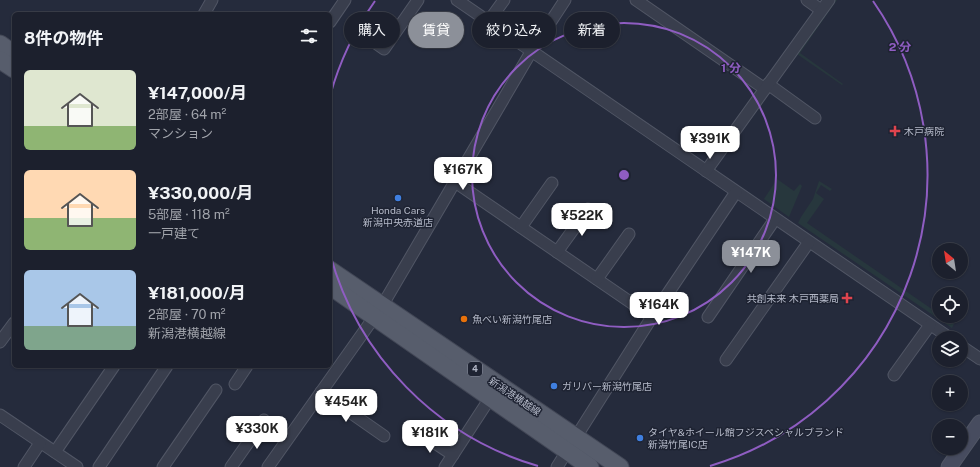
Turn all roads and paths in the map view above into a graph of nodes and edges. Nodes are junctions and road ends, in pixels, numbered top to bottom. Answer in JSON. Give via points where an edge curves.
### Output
{"nodes":[{"id":1,"x":212,"y":0,"type":"edge"},
{"id":2,"x":345,"y":0,"type":"edge"},
{"id":3,"x":418,"y":0,"type":"edge"},
{"id":4,"x":457,"y":0,"type":"edge"},
{"id":5,"x":504,"y":0,"type":"edge"},
{"id":6,"x":565,"y":0,"type":"edge"},
{"id":7,"x":636,"y":0,"type":"edge"},
{"id":8,"x":807,"y":0,"type":"edge"},
{"id":9,"x":829,"y":0,"type":"edge"},
{"id":10,"x":822,"y":10,"type":"junction"},
{"id":11,"x":205,"y":12,"type":"edge"},
{"id":12,"x":474,"y":12,"type":"edge"},
{"id":13,"x":495,"y":12,"type":"edge"},
{"id":14,"x":332,"y":19,"type":"edge"},
{"id":15,"x":400,"y":26,"type":"edge"},
{"id":16,"x":0,"y":44,"type":"edge"},
{"id":17,"x":525,"y":48,"type":"edge"},
{"id":18,"x":531,"y":52,"type":"junction"},
{"id":19,"x":12,"y":53,"type":"edge"},
{"id":20,"x":0,"y":60,"type":"edge"},
{"id":21,"x":12,"y":68,"type":"edge"},
{"id":22,"x":766,"y":87,"type":"junction"},
{"id":23,"x":815,"y":118,"type":"dead end"},
{"id":24,"x":706,"y":171,"type":"junction"},
{"id":25,"x":455,"y":182,"type":"junction"},
{"id":26,"x":552,"y":183,"type":"dead end"},
{"id":27,"x":736,"y":192,"type":"junction"},
{"id":28,"x":588,"y":209,"type":"dead end"},
{"id":29,"x":775,"y":219,"type":"junction"},
{"id":30,"x":521,"y":227,"type":"junction"},
{"id":31,"x":629,"y":234,"type":"dead end"},
{"id":32,"x":809,"y":242,"type":"junction"},
{"id":33,"x":558,"y":252,"type":"junction"},
{"id":34,"x":332,"y":272,"type":"edge"},
{"id":35,"x":597,"y":279,"type":"junction"},
{"id":36,"x":332,"y":287,"type":"edge"},
{"id":37,"x":378,"y":311,"type":"junction"},
{"id":38,"x":652,"y":317,"type":"junction"},
{"id":39,"x":708,"y":317,"type":"dead end"},
{"id":40,"x":930,"y":325,"type":"junction"},
{"id":41,"x":12,"y":326,"type":"edge"},
{"id":42,"x":939,"y":331,"type":"edge"},
{"id":43,"x":0,"y":342,"type":"edge"},
{"id":44,"x":968,"y":351,"type":"edge"},
{"id":45,"x":980,"y":359,"type":"edge"},
{"id":46,"x":726,"y":360,"type":"dead end"},
{"id":47,"x":113,"y":368,"type":"edge"},
{"id":48,"x":166,"y":368,"type":"edge"},
{"id":49,"x":246,"y":368,"type":"edge"},
{"id":50,"x":894,"y":375,"type":"dead end"},
{"id":51,"x":235,"y":384,"type":"dead end"},
{"id":52,"x":216,"y":390,"type":"dead end"},
{"id":53,"x":321,"y":392,"type":"junction"},
{"id":54,"x":490,"y":398,"type":"junction"},
{"id":55,"x":0,"y":415,"type":"edge"},
{"id":56,"x":264,"y":420,"type":"dead end"},
{"id":57,"x":980,"y":423,"type":"edge"},
{"id":58,"x":420,"y":433,"type":"dead end"},
{"id":59,"x":384,"y":436,"type":"dead end"},
{"id":60,"x":576,"y":437,"type":"junction"},
{"id":61,"x":40,"y":443,"type":"junction"},
{"id":62,"x":55,"y":452,"type":"junction"},
{"id":63,"x":567,"y":452,"type":"junction"},
{"id":64,"x":453,"y":455,"type":"junction"},
{"id":65,"x":24,"y":467,"type":"edge"},
{"id":66,"x":77,"y":467,"type":"edge"},
{"id":67,"x":99,"y":467,"type":"edge"},
{"id":68,"x":163,"y":467,"type":"edge"},
{"id":69,"x":231,"y":467,"type":"edge"},
{"id":70,"x":268,"y":467,"type":"edge"},
{"id":71,"x":445,"y":467,"type":"edge"},
{"id":72,"x":557,"y":467,"type":"edge"},
{"id":73,"x":590,"y":467,"type":"edge"},
{"id":74,"x":620,"y":467,"type":"edge"},
{"id":75,"x":949,"y":467,"type":"edge"}],
"edges":[{"from":1,"to":11,"type":"street"},
{"from":2,"to":14,"type":"street"},
{"from":3,"to":15,"type":"street"},
{"from":4,"to":12,"type":"street"},
{"from":5,"to":13,"type":"street"},
{"from":6,"to":18,"type":"street"},
{"from":7,"to":22,"type":"street"},
{"from":8,"to":10,"type":"street"},
{"from":9,"to":10,"type":"street"},
{"from":10,"to":22,"type":"street"},
{"from":16,"to":19,"type":"main road"},
{"from":17,"to":18,"type":"street"},
{"from":18,"to":24,"type":"street"},
{"from":18,"to":25,"type":"street"},
{"from":20,"to":21,"type":"main road"},
{"from":22,"to":23,"type":"street"},
{"from":22,"to":24,"type":"street"},
{"from":24,"to":27,"type":"street"},
{"from":25,"to":30,"type":"street"},
{"from":25,"to":37,"type":"street"},
{"from":26,"to":30,"type":"street"},
{"from":27,"to":29,"type":"street"},
{"from":27,"to":38,"type":"street"},
{"from":28,"to":33,"type":"street"},
{"from":29,"to":32,"type":"street"},
{"from":29,"to":39,"type":"street"},
{"from":30,"to":33,"type":"street"},
{"from":31,"to":35,"type":"street"},
{"from":32,"to":40,"type":"street"},
{"from":32,"to":46,"type":"street"},
{"from":33,"to":35,"type":"street"},
{"from":34,"to":37,"type":"main road","name":"新潟港横越線","number":"4"},
{"from":35,"to":38,"type":"street"},
{"from":36,"to":37,"type":"main road","name":"新潟港横越線","number":"4"},
{"from":37,"to":53,"type":"street"},
{"from":37,"to":54,"type":"main road","name":"新潟港横越線","number":"4"},
{"from":37,"to":60,"type":"main road","name":"新潟港横越線","number":"4"},
{"from":38,"to":60,"type":"street"},
{"from":40,"to":42,"type":"street"},
{"from":40,"to":50,"type":"street"},
{"from":41,"to":43,"type":"street"},
{"from":44,"to":45,"type":"street"},
{"from":47,"to":62,"type":"street"},
{"from":48,"to":67,"type":"street"},
{"from":49,"to":51,"type":"street"},
{"from":52,"to":68,"type":"street"},
{"from":53,"to":59,"type":"street"},
{"from":53,"to":70,"type":"street"},
{"from":54,"to":63,"type":"main road","name":"新潟港横越線","number":"4"},
{"from":54,"to":64,"type":"street"},
{"from":55,"to":61,"type":"street"},
{"from":56,"to":69,"type":"street"},
{"from":57,"to":75,"type":"street"},
{"from":58,"to":64,"type":"street"},
{"from":60,"to":63,"type":"street"},
{"from":60,"to":74,"type":"main road","name":"新潟港横越線","number":"4"},
{"from":61,"to":62,"type":"street"},
{"from":61,"to":65,"type":"street"},
{"from":62,"to":66,"type":"street"},
{"from":63,"to":72,"type":"street"},
{"from":63,"to":73,"type":"main road","name":"新潟港横越線","number":"4"},
{"from":64,"to":71,"type":"street"}]}
